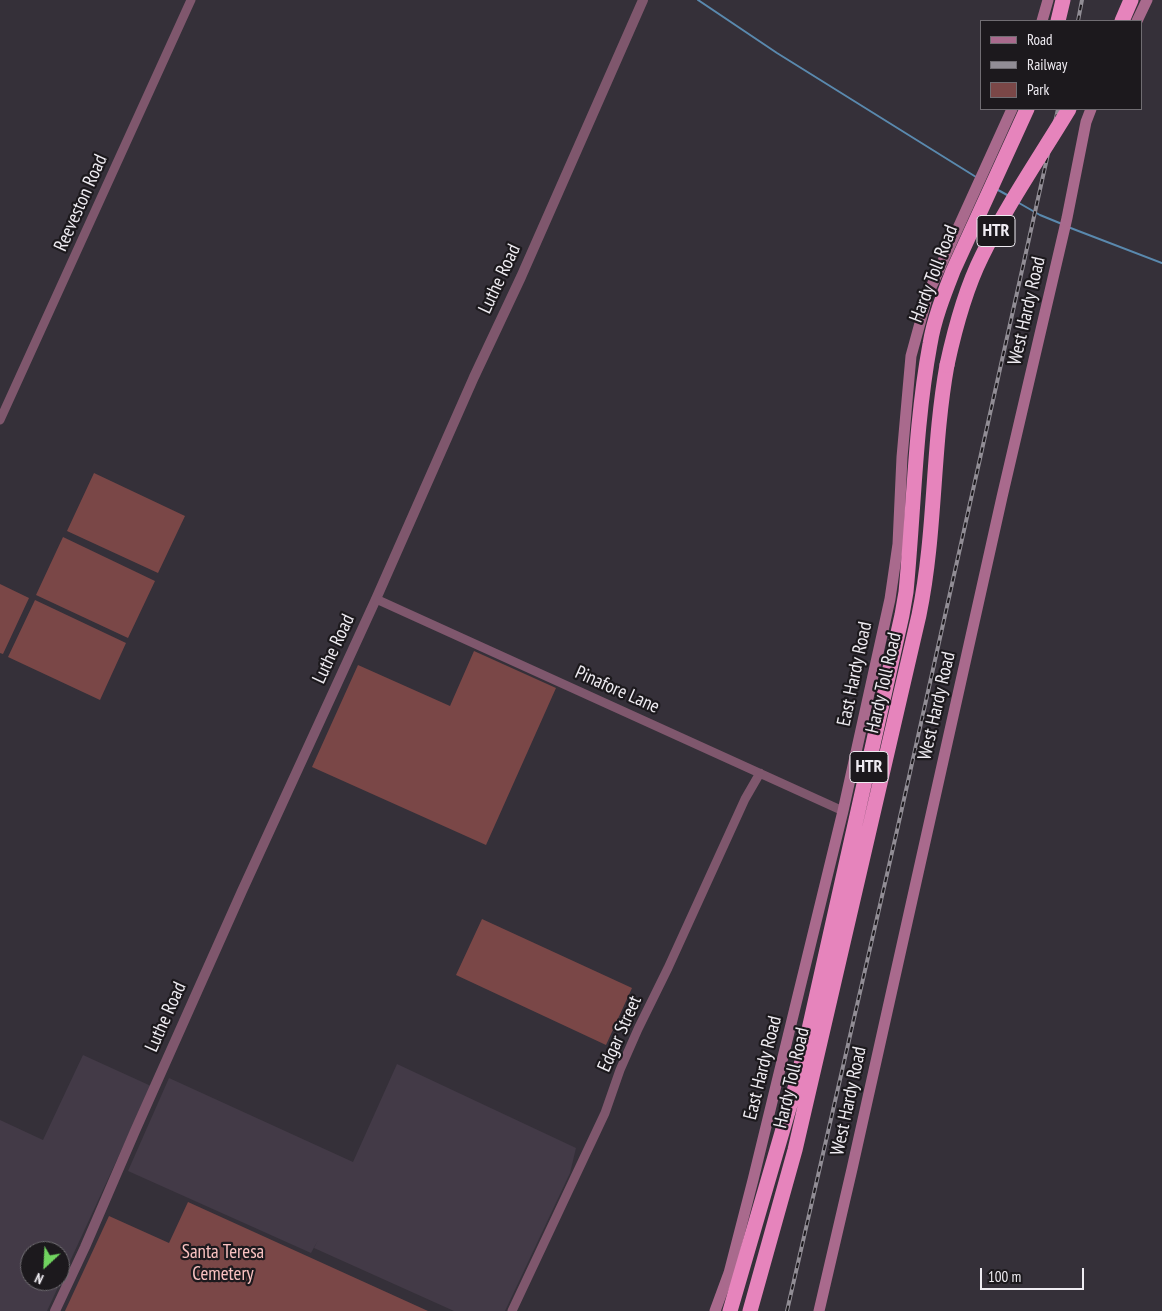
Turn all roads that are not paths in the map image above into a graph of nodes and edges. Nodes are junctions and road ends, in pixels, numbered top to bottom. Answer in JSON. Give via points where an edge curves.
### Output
{"nodes":[{"id":1,"x":191,"y":0,"type":"edge"},
{"id":2,"x":643,"y":0,"type":"edge"},
{"id":3,"x":1048,"y":0,"type":"edge"},
{"id":4,"x":1063,"y":0,"type":"edge"},
{"id":5,"x":1131,"y":0,"type":"edge"},
{"id":6,"x":1147,"y":0,"type":"edge"},
{"id":7,"x":1042,"y":20,"type":"edge"},
{"id":8,"x":1058,"y":20,"type":"edge"},
{"id":9,"x":1122,"y":20,"type":"edge"},
{"id":10,"x":1137,"y":20,"type":"edge"},
{"id":11,"x":1012,"y":110,"type":"edge"},
{"id":12,"x":1027,"y":110,"type":"edge"},
{"id":13,"x":1069,"y":110,"type":"edge"},
{"id":14,"x":1091,"y":110,"type":"edge"},
{"id":15,"x":0,"y":420,"type":"edge"},
{"id":16,"x":376,"y":599,"type":"junction"},
{"id":17,"x":760,"y":772,"type":"junction"},
{"id":18,"x":844,"y":811,"type":"junction"},
{"id":19,"x":55,"y":1311,"type":"edge"},
{"id":20,"x":512,"y":1311,"type":"edge"},
{"id":21,"x":715,"y":1311,"type":"edge"},
{"id":22,"x":730,"y":1311,"type":"edge"},
{"id":23,"x":750,"y":1311,"type":"edge"},
{"id":24,"x":819,"y":1311,"type":"edge"}],
"edges":[{"from":1,"to":15,"type":"street","name":"Reeveston Road"},
{"from":2,"to":16,"type":"street","name":"Luthe Road"},
{"from":3,"to":7,"type":"main road"},
{"from":4,"to":8,"type":"highway"},
{"from":5,"to":9,"type":"highway"},
{"from":6,"to":10,"type":"main road"},
{"from":11,"to":18,"type":"main road","name":"East Hardy Road","via":[[928,294],[911,356],[894,580]]},
{"from":12,"to":22,"type":"highway","name":"Hardy Toll Road","number":"HTR","via":[[945,292],[930,342],[921,405],[902,615],[798,1074]]},
{"from":13,"to":23,"type":"highway","name":"Hardy Toll Road","number":"HTR","bridge":true,"via":[[982,257],[960,315],[947,365],[940,414],[920,615],[795,1150]]},
{"from":14,"to":24,"type":"main road","name":"West Hardy Road"},
{"from":16,"to":17,"type":"street","name":"Pinafore Lane"},
{"from":16,"to":19,"type":"street","name":"Luthe Road"},
{"from":17,"to":18,"type":"street","name":"Pinafore Lane"},
{"from":17,"to":20,"type":"street","name":"Edgar Street","via":[[638,1029],[605,1113]]},
{"from":18,"to":21,"type":"main road","name":"East Hardy Road","via":[[740,1234]]}]}
